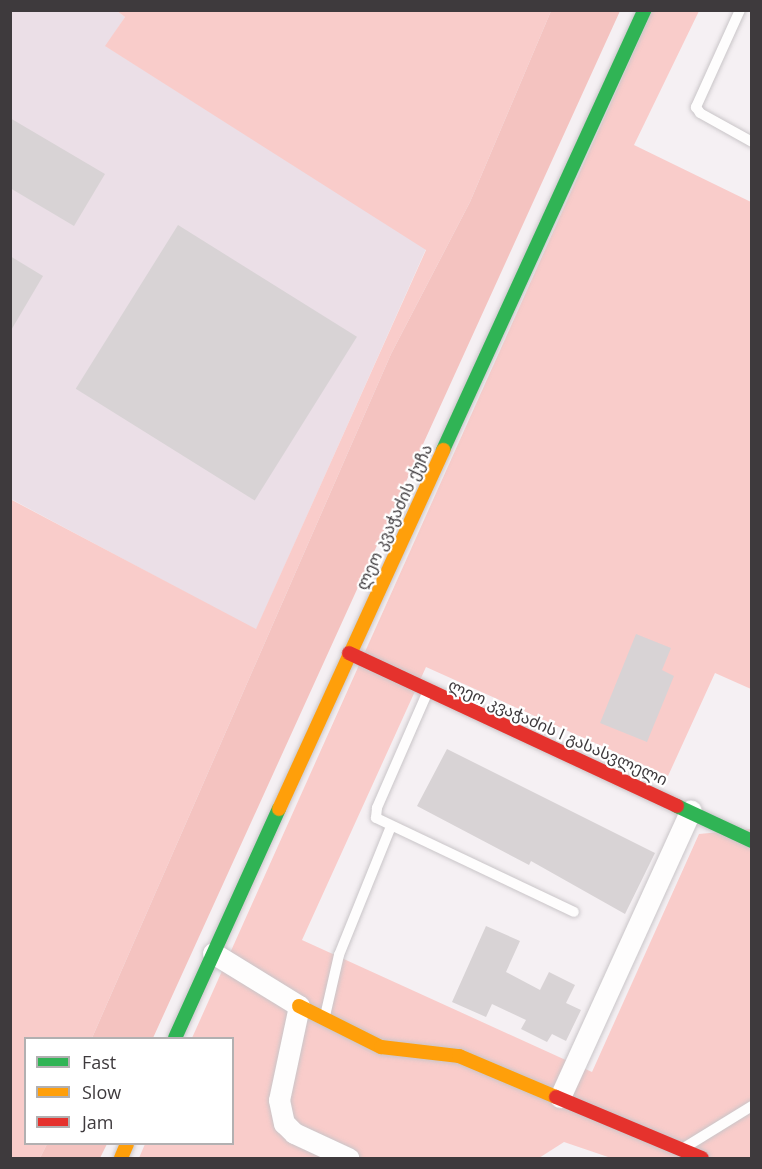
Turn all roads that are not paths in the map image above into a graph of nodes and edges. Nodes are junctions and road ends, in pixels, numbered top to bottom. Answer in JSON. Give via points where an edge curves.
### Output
{"nodes":[{"id":1,"x":644,"y":10,"type":"edge"},
{"id":2,"x":740,"y":10,"type":"edge"},
{"id":3,"x":752,"y":142,"type":"edge"},
{"id":4,"x":350,"y":653,"type":"junction"},
{"id":5,"x":428,"y":691,"type":"junction"},
{"id":6,"x":691,"y":810,"type":"junction"},
{"id":7,"x":391,"y":826,"type":"junction"},
{"id":8,"x":752,"y":841,"type":"edge"},
{"id":9,"x":574,"y":912,"type":"dead end"},
{"id":10,"x":213,"y":952,"type":"junction"},
{"id":11,"x":299,"y":1006,"type":"junction"},
{"id":12,"x":325,"y":1016,"type":"junction"},
{"id":13,"x":175,"y":1037,"type":"edge"},
{"id":14,"x":560,"y":1097,"type":"junction"},
{"id":15,"x":752,"y":1106,"type":"edge"},
{"id":16,"x":679,"y":1151,"type":"junction"},
{"id":17,"x":348,"y":1158,"type":"edge"},
{"id":18,"x":702,"y":1158,"type":"edge"}],
"edges":[{"from":1,"to":4,"type":"main road","name":"ლეო კვაჭაძის ქუჩა"},
{"from":2,"to":3,"type":"lane","via":[[696,107]]},
{"from":4,"to":5,"type":"main road","name":"ლეო კვაჭაძის I გასასვლელი"},
{"from":4,"to":10,"type":"main road","name":"ლეო კვაჭაძის ქუჩა"},
{"from":5,"to":6,"type":"main road","name":"ლეო კვაჭაძის I გასასვლელი"},
{"from":5,"to":7,"type":"lane","via":[[377,808],[376,818]]},
{"from":6,"to":8,"type":"main road","name":"ლეო კვაჭაძის I გასასვლელი"},
{"from":6,"to":14,"type":"street"},
{"from":7,"to":9,"type":"lane"},
{"from":7,"to":12,"type":"lane","via":[[339,955]]},
{"from":10,"to":11,"type":"street"},
{"from":10,"to":13,"type":"main road","name":"ლეო კვაჭაძის ქუჩა"},
{"from":11,"to":12,"type":"main road"},
{"from":11,"to":17,"type":"street","via":[[279,1100],[284,1123],[294,1133]]},
{"from":12,"to":14,"type":"main road","via":[[381,1047],[459,1056]]},
{"from":14,"to":16,"type":"main road"},
{"from":15,"to":16,"type":"lane"},
{"from":16,"to":18,"type":"main road"}]}
